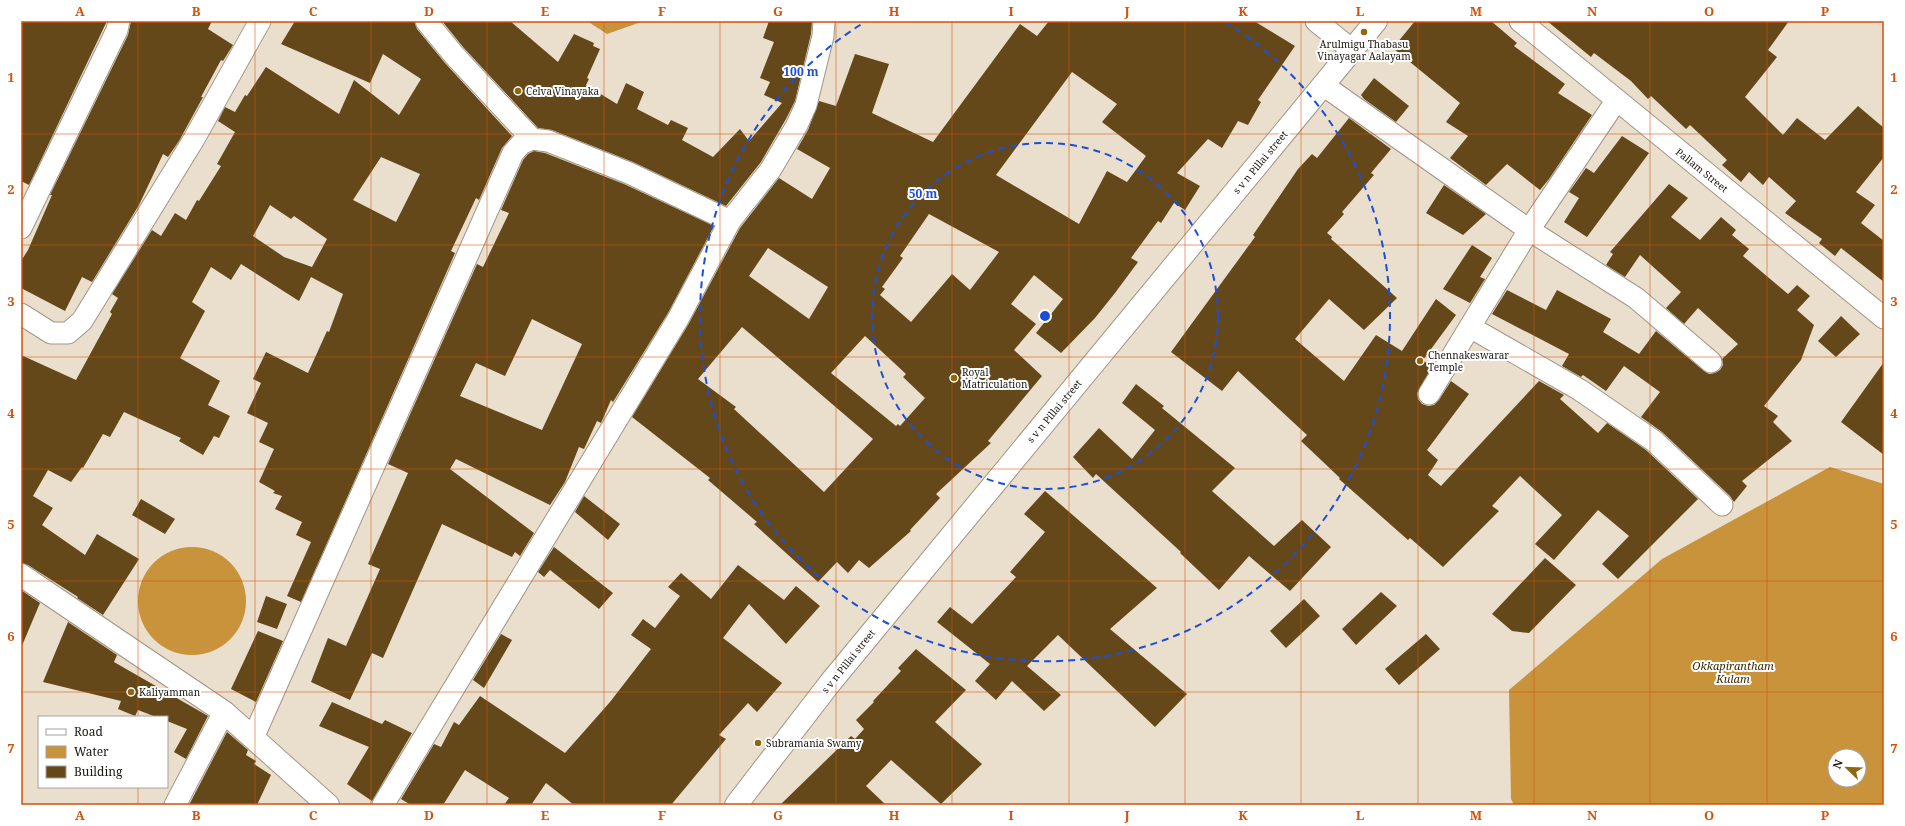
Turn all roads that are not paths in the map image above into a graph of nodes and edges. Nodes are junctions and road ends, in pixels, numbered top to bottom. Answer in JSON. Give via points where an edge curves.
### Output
{"nodes":[{"id":1,"x":119,"y":21,"type":"edge"},
{"id":2,"x":260,"y":21,"type":"edge"},
{"id":3,"x":426,"y":21,"type":"edge"},
{"id":4,"x":824,"y":21,"type":"edge"},
{"id":5,"x":1316,"y":21,"type":"edge"},
{"id":6,"x":1376,"y":21,"type":"edge"},
{"id":7,"x":1520,"y":21,"type":"edge"},
{"id":8,"x":1352,"y":50,"type":"junction"},
{"id":9,"x":1323,"y":85,"type":"junction"},
{"id":10,"x":1616,"y":101,"type":"junction"},
{"id":11,"x":532,"y":139,"type":"junction"},
{"id":12,"x":730,"y":221,"type":"junction"},
{"id":13,"x":21,"y":228,"type":"edge"},
{"id":14,"x":1529,"y":230,"type":"junction"},
{"id":15,"x":21,"y":314,"type":"edge"},
{"id":16,"x":1884,"y":318,"type":"edge"},
{"id":17,"x":1470,"y":327,"type":"junction"},
{"id":18,"x":1711,"y":362,"type":"dead end"},
{"id":19,"x":1429,"y":394,"type":"dead end"},
{"id":20,"x":1722,"y":505,"type":"dead end"},
{"id":21,"x":21,"y":575,"type":"edge"},
{"id":22,"x":224,"y":712,"type":"junction"},
{"id":23,"x":253,"y":738,"type":"junction"},
{"id":24,"x":175,"y":805,"type":"edge"},
{"id":25,"x":328,"y":805,"type":"edge"},
{"id":26,"x":383,"y":805,"type":"edge"},
{"id":27,"x":736,"y":805,"type":"edge"}],
"edges":[{"from":1,"to":13,"type":"street","via":[[117,30]]},
{"from":2,"to":15,"type":"street","via":[[194,139],[82,321],[68,333],[51,333]]},
{"from":3,"to":11,"type":"street"},
{"from":4,"to":12,"type":"street","via":[[823,36],[806,105],[797,125],[770,169]]},
{"from":5,"to":8,"type":"street"},
{"from":6,"to":8,"type":"street","name":"s v n Pillai street"},
{"from":7,"to":10,"type":"street","name":"Pallam Street"},
{"from":8,"to":9,"type":"street","name":"s v n Pillai street"},
{"from":9,"to":14,"type":"street"},
{"from":9,"to":27,"type":"street","name":"s v n Pillai street","via":[[835,677]]},
{"from":10,"to":14,"type":"street"},
{"from":10,"to":16,"type":"street","name":"Pallam Street"},
{"from":11,"to":12,"type":"street","via":[[548,141],[629,173]]},
{"from":11,"to":23,"type":"street","via":[[521,144],[513,153]]},
{"from":12,"to":26,"type":"street","via":[[678,319]]},
{"from":14,"to":17,"type":"street"},
{"from":14,"to":18,"type":"street","via":[[1636,298]]},
{"from":17,"to":19,"type":"street"},
{"from":17,"to":20,"type":"street","via":[[1580,390],[1642,433]]},
{"from":21,"to":22,"type":"street"},
{"from":22,"to":23,"type":"street"},
{"from":22,"to":24,"type":"street"},
{"from":23,"to":25,"type":"street"}]}
